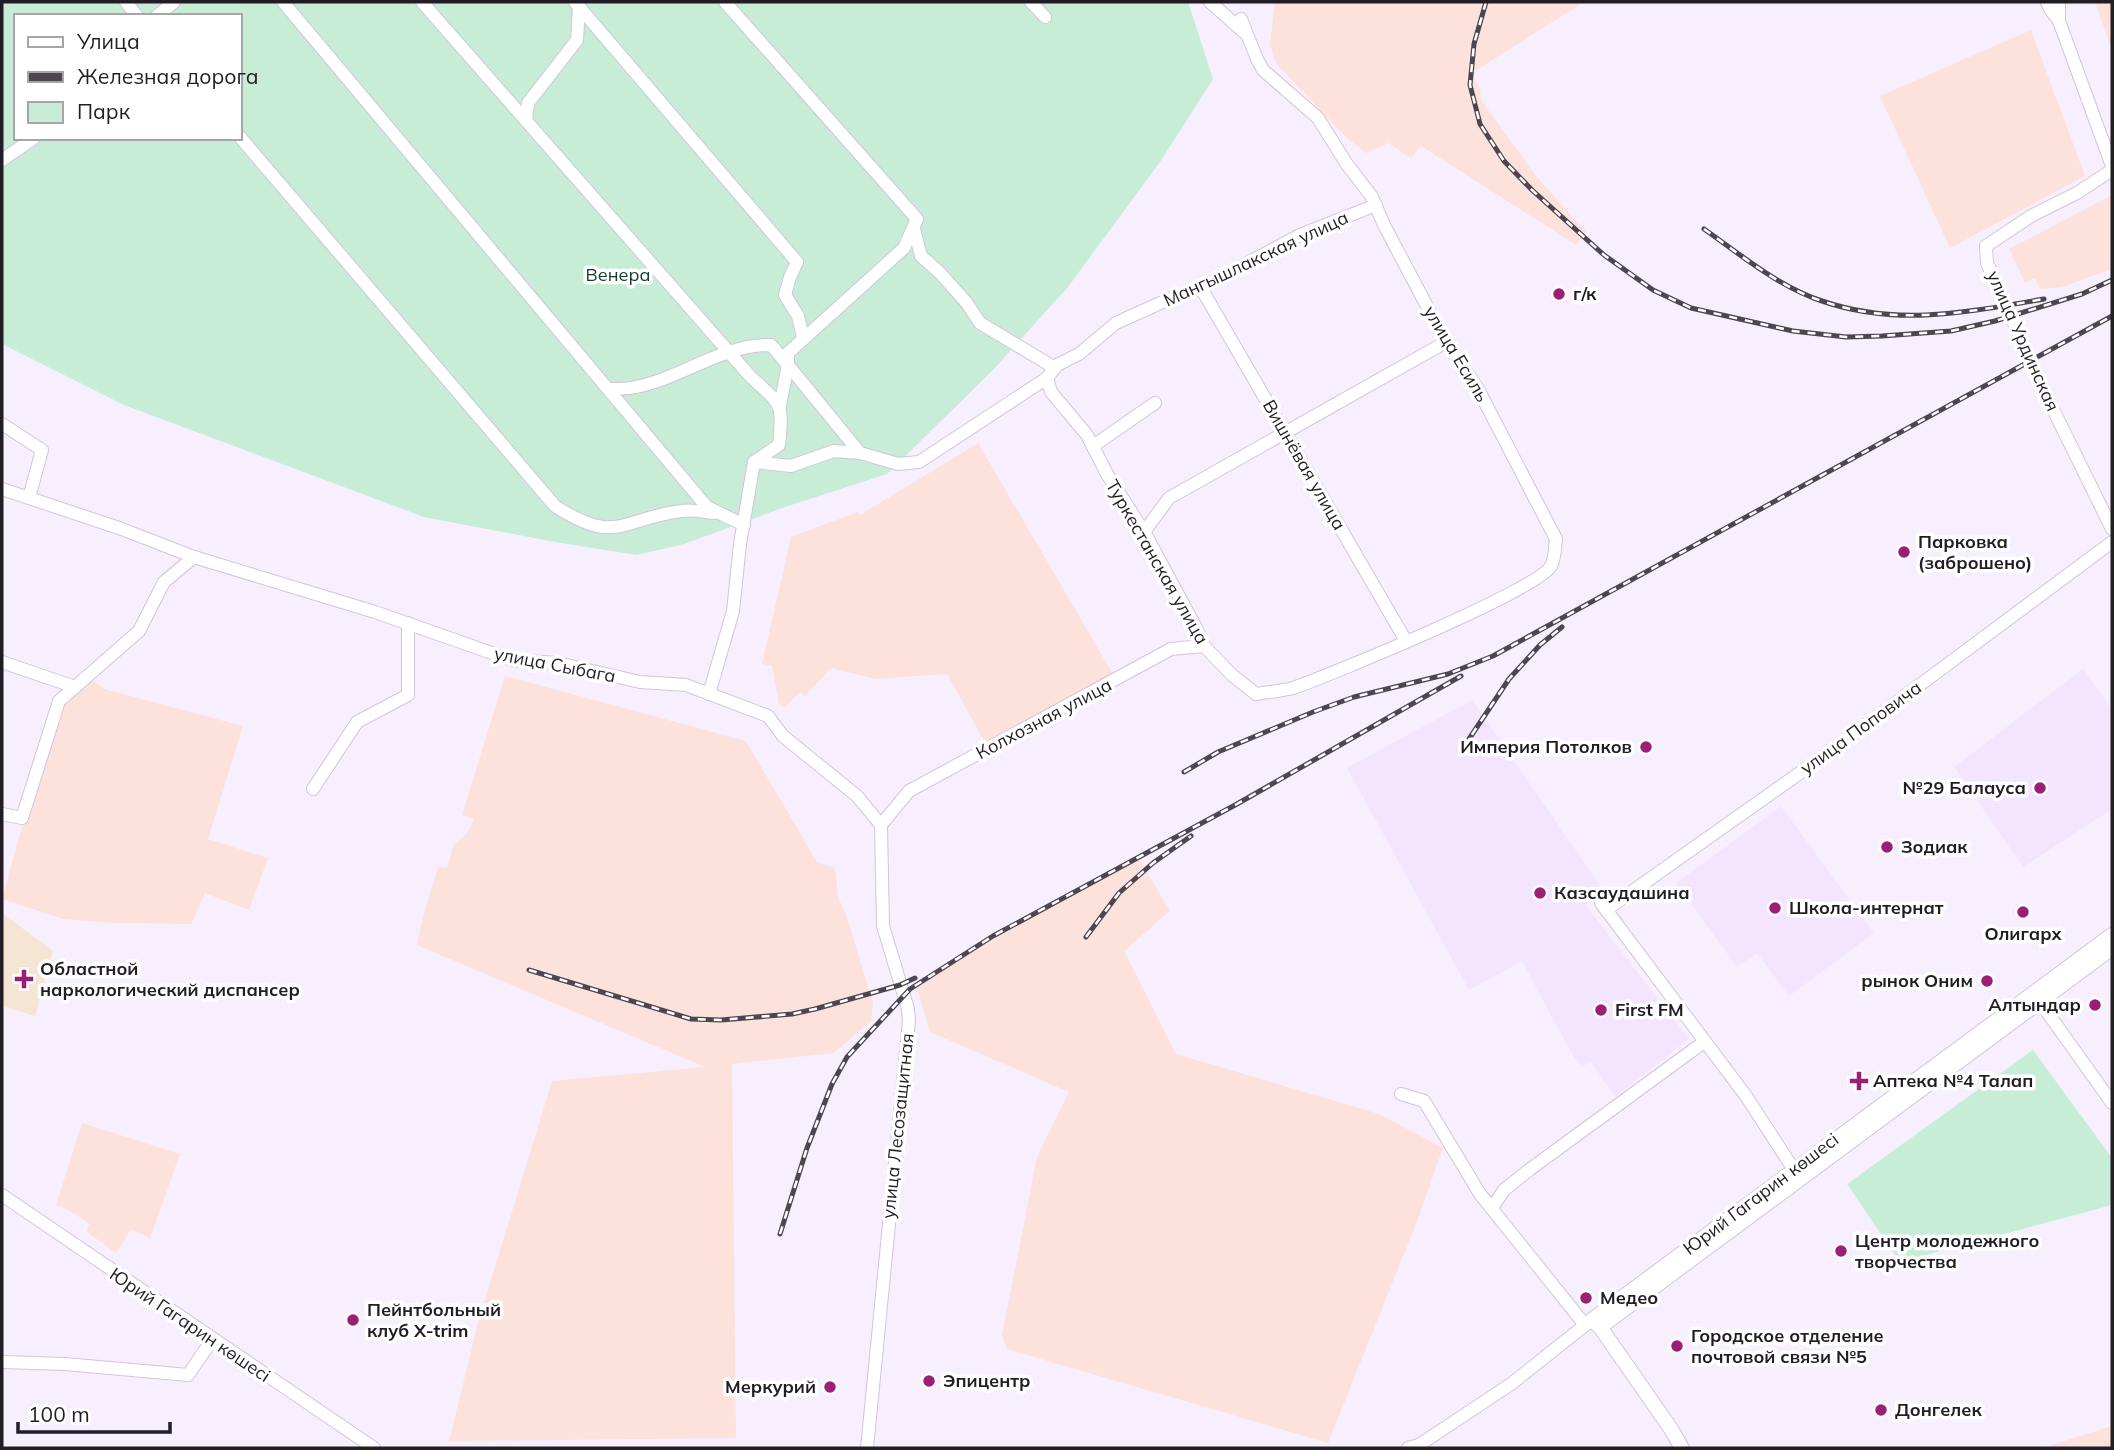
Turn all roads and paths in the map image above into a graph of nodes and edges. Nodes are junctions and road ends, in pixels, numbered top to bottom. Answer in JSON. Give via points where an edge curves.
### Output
{"nodes":[{"id":1,"x":174,"y":2,"type":"edge"},
{"id":2,"x":283,"y":2,"type":"edge"},
{"id":3,"x":422,"y":2,"type":"edge"},
{"id":4,"x":725,"y":2,"type":"edge"},
{"id":5,"x":1031,"y":2,"type":"edge"},
{"id":6,"x":1210,"y":2,"type":"edge"},
{"id":7,"x":2047,"y":2,"type":"edge"},
{"id":8,"x":2059,"y":2,"type":"edge"},
{"id":9,"x":577,"y":4,"type":"edge"},
{"id":10,"x":159,"y":14,"type":"edge"},
{"id":11,"x":1045,"y":17,"type":"dead end"},
{"id":12,"x":1241,"y":19,"type":"dead end"},
{"id":13,"x":2059,"y":21,"type":"junction"},
{"id":14,"x":1248,"y":36,"type":"junction"},
{"id":15,"x":526,"y":120,"type":"junction"},
{"id":16,"x":242,"y":139,"type":"edge"},
{"id":17,"x":31,"y":140,"type":"edge"},
{"id":18,"x":2,"y":160,"type":"edge"},
{"id":19,"x":2112,"y":168,"type":"edge"},
{"id":20,"x":1376,"y":205,"type":"junction"},
{"id":21,"x":914,"y":229,"type":"junction"},
{"id":22,"x":1201,"y":288,"type":"junction"},
{"id":23,"x":803,"y":337,"type":"junction"},
{"id":24,"x":1446,"y":342,"type":"junction"},
{"id":25,"x":729,"y":352,"type":"junction"},
{"id":26,"x":788,"y":365,"type":"junction"},
{"id":27,"x":1051,"y":373,"type":"junction"},
{"id":28,"x":608,"y":389,"type":"junction"},
{"id":29,"x":1155,"y":403,"type":"dead end"},
{"id":30,"x":780,"y":405,"type":"junction"},
{"id":31,"x":2,"y":424,"type":"edge"},
{"id":32,"x":1284,"y":432,"type":"junction"},
{"id":33,"x":1093,"y":446,"type":"junction"},
{"id":34,"x":860,"y":453,"type":"junction"},
{"id":35,"x":754,"y":462,"type":"junction"},
{"id":36,"x":2,"y":489,"type":"edge"},
{"id":37,"x":29,"y":498,"type":"junction"},
{"id":38,"x":722,"y":514,"type":"junction"},
{"id":39,"x":744,"y":525,"type":"junction"},
{"id":40,"x":2112,"y":529,"type":"edge"},
{"id":41,"x":1144,"y":532,"type":"junction"},
{"id":42,"x":2112,"y":542,"type":"edge"},
{"id":43,"x":194,"y":557,"type":"junction"},
{"id":44,"x":408,"y":623,"type":"junction"},
{"id":45,"x":1406,"y":641,"type":"junction"},
{"id":46,"x":1204,"y":646,"type":"junction"},
{"id":47,"x":2,"y":662,"type":"edge"},
{"id":48,"x":75,"y":687,"type":"junction"},
{"id":49,"x":709,"y":694,"type":"junction"},
{"id":50,"x":313,"y":789,"type":"dead end"},
{"id":51,"x":2,"y":814,"type":"edge"},
{"id":52,"x":881,"y":825,"type":"junction"},
{"id":53,"x":2112,"y":934,"type":"edge"},
{"id":54,"x":2112,"y":948,"type":"edge"},
{"id":55,"x":2037,"y":998,"type":"junction"},
{"id":56,"x":1704,"y":1042,"type":"junction"},
{"id":57,"x":1401,"y":1094,"type":"dead end"},
{"id":58,"x":2112,"y":1103,"type":"edge"},
{"id":59,"x":1797,"y":1175,"type":"junction"},
{"id":60,"x":4,"y":1198,"type":"edge"},
{"id":61,"x":1492,"y":1208,"type":"junction"},
{"id":62,"x":1592,"y":1324,"type":"junction"},
{"id":63,"x":212,"y":1340,"type":"junction"},
{"id":64,"x":2,"y":1362,"type":"edge"},
{"id":65,"x":369,"y":1447,"type":"edge"},
{"id":66,"x":1416,"y":1447,"type":"edge"},
{"id":67,"x":867,"y":1448,"type":"edge"},
{"id":68,"x":1682,"y":1448,"type":"edge"}],
"edges":[{"from":1,"to":10,"type":"street"},
{"from":2,"to":28,"type":"street"},
{"from":3,"to":15,"type":"street"},
{"from":4,"to":21,"type":"street","via":[[917,219]]},
{"from":5,"to":11,"type":"street"},
{"from":6,"to":14,"type":"street"},
{"from":7,"to":13,"type":"street","name":"улица Урдинская"},
{"from":8,"to":13,"type":"street"},
{"from":9,"to":15,"type":"street","via":[[577,40],[528,103]]},
{"from":9,"to":23,"type":"street","via":[[797,262],[785,295],[798,316]]},
{"from":12,"to":14,"type":"street","name":"улица Есиль"},
{"from":13,"to":19,"type":"street","name":"улица Урдинская"},
{"from":14,"to":20,"type":"street","name":"улица Есиль","via":[[1263,70],[1318,118]]},
{"from":15,"to":25,"type":"street"},
{"from":16,"to":38,"type":"street","via":[[555,506],[591,525],[613,529],[682,510]]},
{"from":17,"to":18,"type":"street"},
{"from":19,"to":40,"type":"street","name":"улица Урдинская","via":[[1986,246],[1987,263]]},
{"from":20,"to":22,"type":"street","name":"Мангышлакская улица","via":[[1300,235]]},
{"from":20,"to":24,"type":"street","name":"улица Есиль"},
{"from":21,"to":23,"type":"street","via":[[904,248]]},
{"from":21,"to":27,"type":"street","via":[[921,256],[980,323]]},
{"from":22,"to":27,"type":"street","name":"Мангышлакская улица","via":[[1116,323]]},
{"from":22,"to":32,"type":"street","name":"Вишнёвая улица"},
{"from":23,"to":26,"type":"street","via":[[788,353]]},
{"from":24,"to":32,"type":"street"},
{"from":24,"to":45,"type":"street","name":"улица Есиль","via":[[1478,389],[1556,539],[1552,565],[1541,576]]},
{"from":25,"to":26,"type":"street","via":[[754,344],[771,345]]},
{"from":25,"to":28,"type":"street","via":[[635,388]]},
{"from":25,"to":30,"type":"street"},
{"from":26,"to":30,"type":"street"},
{"from":26,"to":34,"type":"street"},
{"from":27,"to":33,"type":"street","name":"Туркестанская улица","via":[[1051,393]]},
{"from":27,"to":34,"type":"street","name":"Мангышлакская улица","via":[[919,462],[898,464]]},
{"from":28,"to":38,"type":"street","via":[[707,507]]},
{"from":29,"to":33,"type":"street"},
{"from":30,"to":35,"type":"street","via":[[779,445]]},
{"from":31,"to":37,"type":"street","via":[[42,450]]},
{"from":32,"to":41,"type":"street","via":[[1169,498]]},
{"from":32,"to":45,"type":"street","name":"Вишнёвая улица"},
{"from":33,"to":41,"type":"street","name":"Туркестанская улица"},
{"from":34,"to":35,"type":"street","name":"Мангышлакская улица","via":[[834,451],[791,466]]},
{"from":35,"to":39,"type":"street"},
{"from":36,"to":37,"type":"street","name":"улица Сыбага"},
{"from":37,"to":43,"type":"street","name":"улица Сыбага"},
{"from":38,"to":39,"type":"street"},
{"from":39,"to":49,"type":"street","via":[[733,611]]},
{"from":41,"to":46,"type":"street","name":"Туркестанская улица"},
{"from":42,"to":56,"type":"street","name":"улица Поповича","via":[[1835,748],[1603,906]]},
{"from":43,"to":44,"type":"street","name":"улица Сыбага"},
{"from":43,"to":48,"type":"street","via":[[164,582],[139,631]]},
{"from":44,"to":49,"type":"street","name":"улица Сыбага","via":[[512,660],[558,663],[640,682],[685,685]]},
{"from":44,"to":50,"type":"street","via":[[408,695],[357,722]]},
{"from":45,"to":46,"type":"street","name":"Туркестанская улица","via":[[1291,689],[1256,694]]},
{"from":46,"to":52,"type":"street","name":"Колхозная улица","via":[[1171,649],[909,791]]},
{"from":47,"to":48,"type":"street"},
{"from":48,"to":51,"type":"street","via":[[59,701],[22,818]]},
{"from":49,"to":52,"type":"street","name":"улица Сыбага","via":[[768,716],[783,736],[857,796]]},
{"from":52,"to":67,"type":"street","name":"улица Лесозащитная","via":[[883,926],[909,1021]]},
{"from":53,"to":55,"type":"main road","name":"Юрий Гагарин көшесі"},
{"from":54,"to":55,"type":"main road","name":"Юрий Гагарин көшесі"},
{"from":55,"to":58,"type":"street"},
{"from":55,"to":59,"type":"main road","name":"Юрий Гагарин көшесі"},
{"from":56,"to":59,"type":"street"},
{"from":56,"to":61,"type":"street","via":[[1504,1190]]},
{"from":57,"to":61,"type":"street","via":[[1424,1101]]},
{"from":59,"to":62,"type":"main road","name":"Юрий Гагарин көшесі"},
{"from":60,"to":63,"type":"street","name":"Юрий Гагарин көшесі"},
{"from":61,"to":62,"type":"street"},
{"from":62,"to":66,"type":"street","name":"Юрий Гагарин көшесі"},
{"from":62,"to":68,"type":"main road"},
{"from":63,"to":64,"type":"street","via":[[188,1375]]},
{"from":63,"to":65,"type":"street","name":"Юрий Гагарин көшесі"}]}
